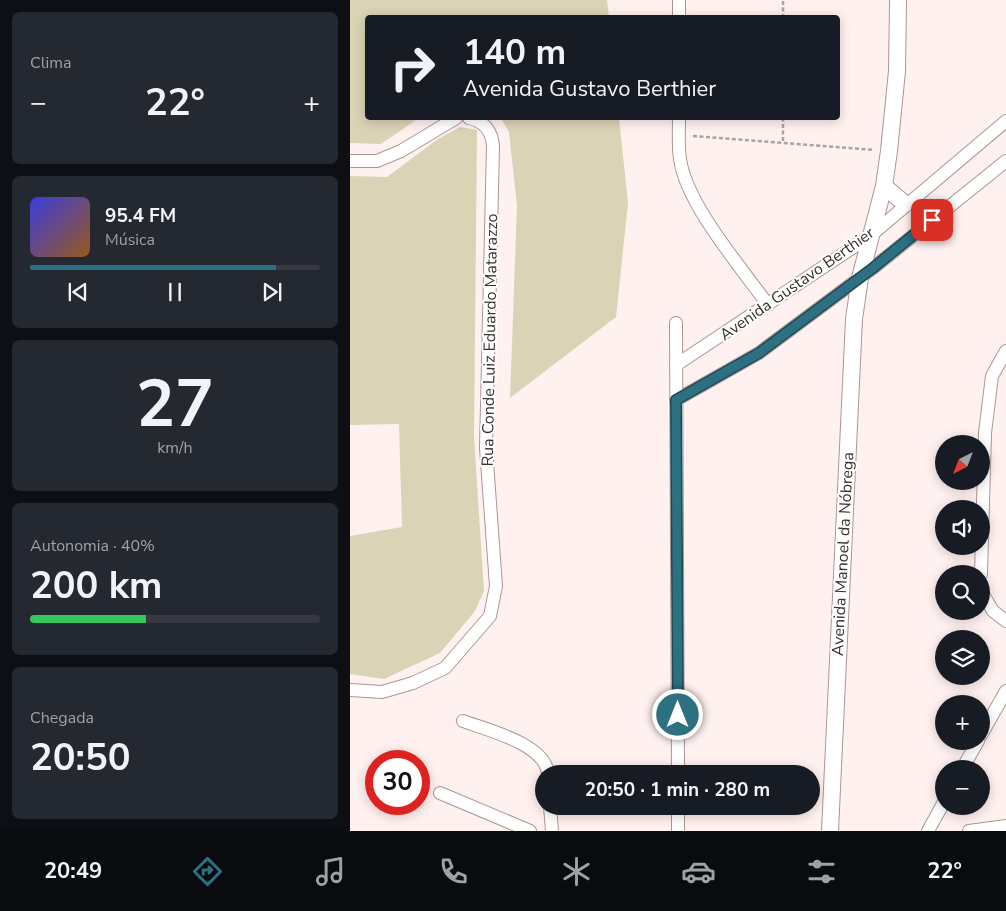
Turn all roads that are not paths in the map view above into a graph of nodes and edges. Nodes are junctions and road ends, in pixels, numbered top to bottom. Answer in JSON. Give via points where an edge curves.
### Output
{"nodes":[{"id":1,"x":679,"y":0,"type":"edge"},
{"id":2,"x":898,"y":0,"type":"edge"},
{"id":3,"x":679,"y":15,"type":"edge"},
{"id":4,"x":453,"y":120,"type":"edge"},
{"id":5,"x":478,"y":120,"type":"edge"},
{"id":6,"x":679,"y":120,"type":"edge"},
{"id":7,"x":1006,"y":121,"type":"edge"},
{"id":8,"x":350,"y":161,"type":"edge"},
{"id":9,"x":1006,"y":161,"type":"edge"},
{"id":10,"x":884,"y":186,"type":"junction"},
{"id":11,"x":906,"y":204,"type":"junction"},
{"id":12,"x":870,"y":236,"type":"junction"},
{"id":13,"x":860,"y":278,"type":"junction"},
{"id":14,"x":768,"y":305,"type":"junction"},
{"id":15,"x":676,"y":323,"type":"dead end"},
{"id":16,"x":1006,"y":351,"type":"edge"},
{"id":17,"x":676,"y":365,"type":"junction"},
{"id":18,"x":676,"y":400,"type":"junction"},
{"id":19,"x":981,"y":565,"type":"edge"},
{"id":20,"x":990,"y":606,"type":"edge"},
{"id":21,"x":1006,"y":621,"type":"edge"},
{"id":22,"x":350,"y":690,"type":"edge"},
{"id":23,"x":1006,"y":691,"type":"edge"},
{"id":24,"x":990,"y":719,"type":"edge"},
{"id":25,"x":463,"y":721,"type":"dead end"},
{"id":26,"x":545,"y":765,"type":"edge"},
{"id":27,"x":678,"y":765,"type":"edge"},
{"id":28,"x":440,"y":793,"type":"dead end"},
{"id":29,"x":551,"y":815,"type":"edge"},
{"id":30,"x":678,"y":815,"type":"edge"},
{"id":31,"x":937,"y":815,"type":"edge"},
{"id":32,"x":1006,"y":826,"type":"edge"},
{"id":33,"x":530,"y":831,"type":"edge"},
{"id":34,"x":552,"y":831,"type":"edge"},
{"id":35,"x":678,"y":831,"type":"edge"},
{"id":36,"x":830,"y":831,"type":"edge"},
{"id":37,"x":928,"y":831,"type":"edge"},
{"id":38,"x":968,"y":831,"type":"edge"}],
"edges":[{"from":1,"to":3,"type":"street"},
{"from":2,"to":10,"type":"street","name":"Avenida Manoel da Nóbrega","via":[[898,71]]},
{"from":4,"to":8,"type":"street","via":[[401,152],[378,161]]},
{"from":5,"to":22,"type":"street","name":"Rua Conde Luiz Eduardo Matarazzo","via":[[489,130],[493,146],[486,448],[496,586],[490,616],[445,668],[382,692]]},
{"from":6,"to":14,"type":"street","via":[[680,159],[689,190]]},
{"from":7,"to":11,"type":"street","name":"Avenida Gustavo Berthier"},
{"from":9,"to":13,"type":"street","name":"Avenida Gustavo Berthier"},
{"from":10,"to":11,"type":"street"},
{"from":10,"to":12,"type":"street","name":"Avenida Manoel da Nóbrega"},
{"from":11,"to":12,"type":"street","name":"Avenida Gustavo Berthier"},
{"from":12,"to":13,"type":"street","name":"Avenida Manoel da Nóbrega"},
{"from":12,"to":14,"type":"street","name":"Avenida Gustavo Berthier"},
{"from":13,"to":18,"type":"street","name":"Avenida Gustavo Berthier","via":[[759,353]]},
{"from":13,"to":36,"type":"street","name":"Avenida Manoel da Nóbrega","via":[[854,319]]},
{"from":14,"to":17,"type":"street","name":"Avenida Gustavo Berthier"},
{"from":15,"to":17,"type":"street"},
{"from":16,"to":19,"type":"street","via":[[992,376],[986,423]]},
{"from":17,"to":18,"type":"street"},
{"from":18,"to":27,"type":"street"},
{"from":20,"to":21,"type":"street"},
{"from":23,"to":24,"type":"street"},
{"from":25,"to":26,"type":"street","via":[[528,746],[542,757]]},
{"from":28,"to":33,"type":"street"},
{"from":29,"to":34,"type":"street"},
{"from":30,"to":35,"type":"street"},
{"from":31,"to":37,"type":"street"},
{"from":32,"to":38,"type":"street"}]}
